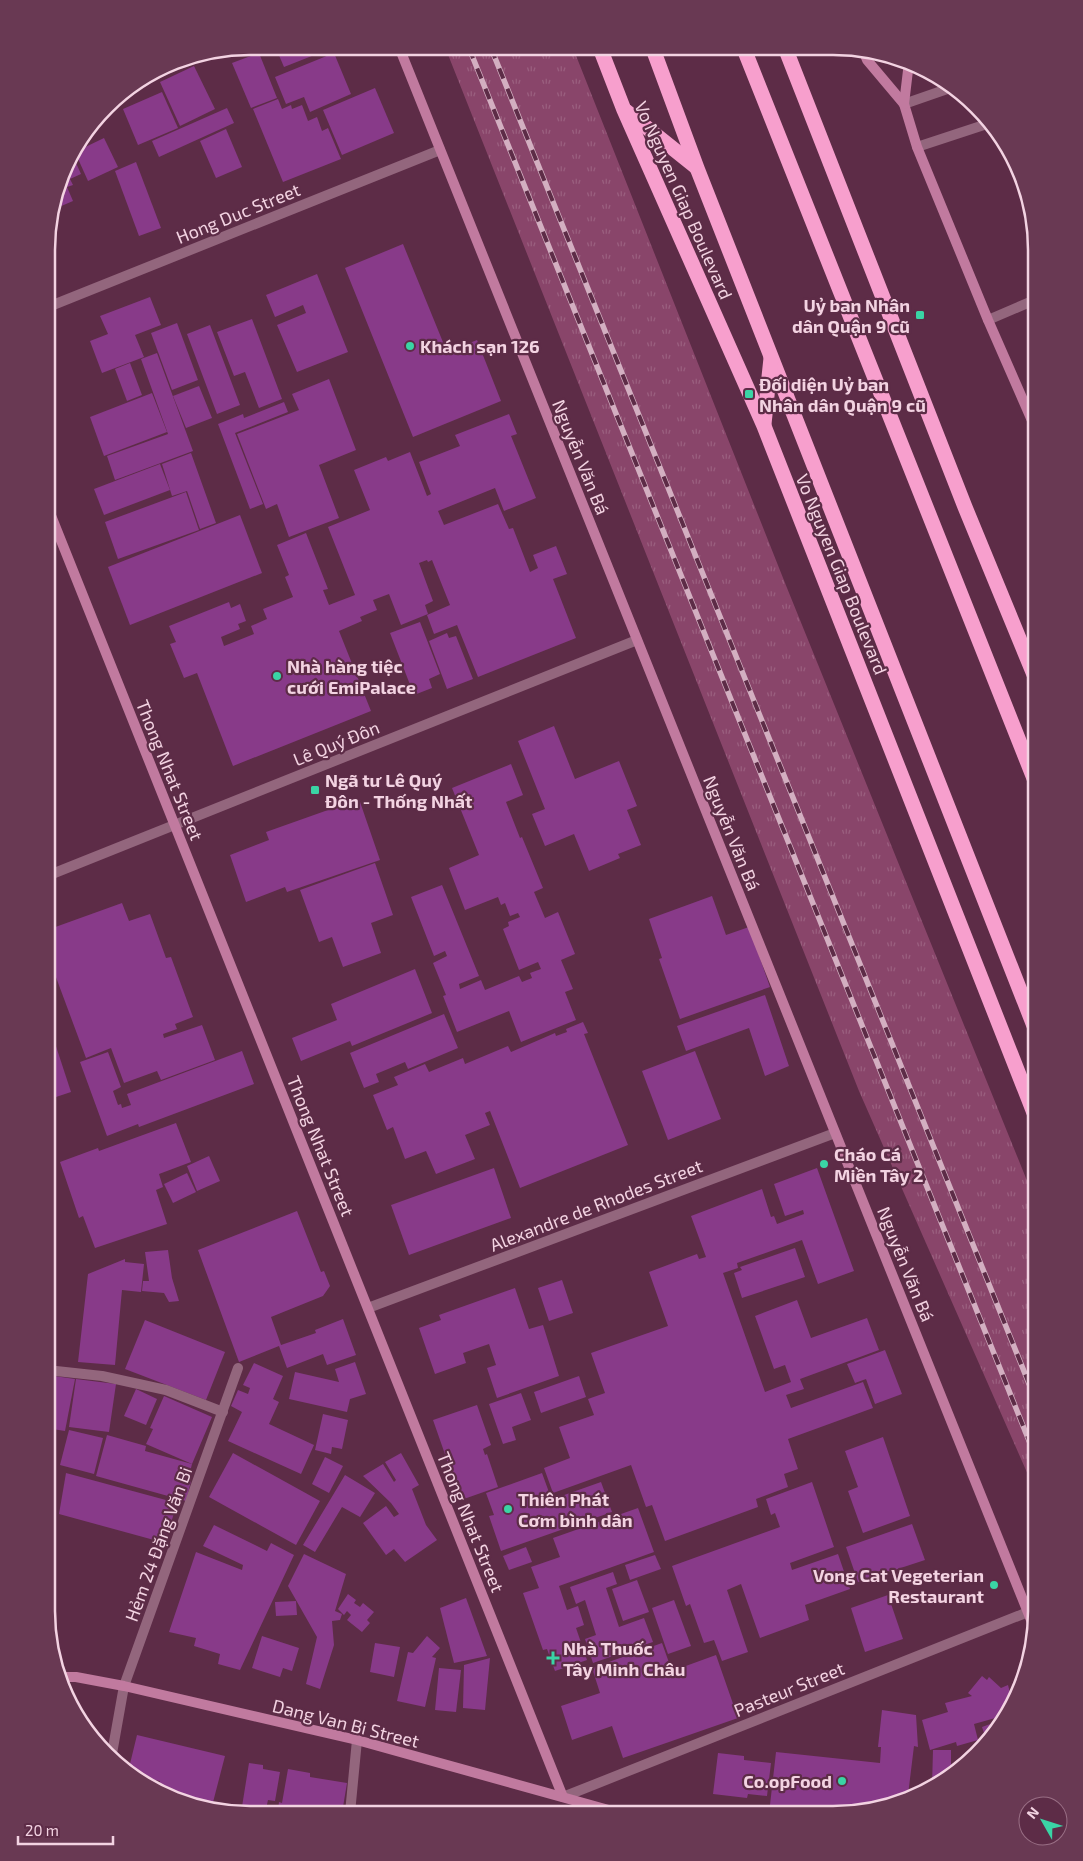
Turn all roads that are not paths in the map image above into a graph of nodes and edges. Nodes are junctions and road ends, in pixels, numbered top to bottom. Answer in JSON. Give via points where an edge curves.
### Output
{"nodes":[{"id":1,"x":402,"y":55,"type":"edge"},
{"id":2,"x":603,"y":55,"type":"edge"},
{"id":3,"x":655,"y":55,"type":"edge"},
{"id":4,"x":746,"y":55,"type":"edge"},
{"id":5,"x":788,"y":55,"type":"edge"},
{"id":6,"x":866,"y":58,"type":"edge"},
{"id":7,"x":908,"y":70,"type":"edge"},
{"id":8,"x":945,"y":90,"type":"edge"},
{"id":9,"x":904,"y":104,"type":"junction"},
{"id":10,"x":624,"y":110,"type":"junction"},
{"id":11,"x":983,"y":125,"type":"edge"},
{"id":12,"x":917,"y":147,"type":"junction"},
{"id":13,"x":440,"y":150,"type":"junction"},
{"id":14,"x":697,"y":168,"type":"junction"},
{"id":15,"x":1028,"y":302,"type":"edge"},
{"id":16,"x":55,"y":304,"type":"edge"},
{"id":17,"x":988,"y":320,"type":"junction"},
{"id":18,"x":771,"y":354,"type":"junction"},
{"id":19,"x":1028,"y":411,"type":"edge"},
{"id":20,"x":764,"y":426,"type":"junction"},
{"id":21,"x":55,"y":525,"type":"edge"},
{"id":22,"x":637,"y":640,"type":"junction"},
{"id":23,"x":1028,"y":660,"type":"edge"},
{"id":24,"x":1028,"y":763,"type":"edge"},
{"id":25,"x":175,"y":825,"type":"junction"},
{"id":26,"x":55,"y":873,"type":"edge"},
{"id":27,"x":1028,"y":1011,"type":"edge"},
{"id":28,"x":1028,"y":1098,"type":"edge"},
{"id":29,"x":835,"y":1133,"type":"junction"},
{"id":30,"x":368,"y":1308,"type":"junction"},
{"id":31,"x":238,"y":1368,"type":"dead end"},
{"id":32,"x":55,"y":1371,"type":"edge"},
{"id":33,"x":224,"y":1412,"type":"junction"},
{"id":34,"x":1028,"y":1612,"type":"joint"},
{"id":35,"x":66,"y":1677,"type":"edge"},
{"id":36,"x":124,"y":1686,"type":"junction"},
{"id":37,"x":357,"y":1740,"type":"junction"},
{"id":38,"x":112,"y":1749,"type":"edge"},
{"id":39,"x":564,"y":1797,"type":"junction"},
{"id":40,"x":351,"y":1806,"type":"edge"},
{"id":41,"x":595,"y":1806,"type":"edge"}],
"edges":[{"from":1,"to":13,"type":"main road","name":"Nguyễn Văn Bá"},
{"from":2,"to":10,"type":"highway","name":"Vo Nguyen Giap Boulevard"},
{"from":3,"to":14,"type":"highway","name":"Vo Nguyen Giap Boulevard"},
{"from":4,"to":24,"type":"highway"},
{"from":5,"to":23,"type":"highway"},
{"from":6,"to":9,"type":"main road"},
{"from":7,"to":9,"type":"main road"},
{"from":8,"to":9,"type":"street"},
{"from":9,"to":12,"type":"main road"},
{"from":10,"to":14,"type":"highway"},
{"from":10,"to":20,"type":"highway","name":"Vo Nguyen Giap Boulevard"},
{"from":11,"to":12,"type":"street"},
{"from":12,"to":17,"type":"main road"},
{"from":13,"to":16,"type":"street","name":"Hong Duc Street"},
{"from":13,"to":22,"type":"main road","name":"Nguyễn Văn Bá"},
{"from":14,"to":18,"type":"highway","name":"Vo Nguyen Giap Boulevard"},
{"from":15,"to":17,"type":"street"},
{"from":17,"to":19,"type":"main road"},
{"from":18,"to":20,"type":"highway"},
{"from":18,"to":27,"type":"highway","name":"Vo Nguyen Giap Boulevard"},
{"from":20,"to":28,"type":"highway","name":"Vo Nguyen Giap Boulevard"},
{"from":21,"to":25,"type":"main road","name":"Thong Nhat Street"},
{"from":22,"to":25,"type":"street","name":"Lê Quý Đôn"},
{"from":22,"to":29,"type":"main road","name":"Nguyễn Văn Bá"},
{"from":25,"to":26,"type":"street","name":"Lê Quý Đôn"},
{"from":25,"to":30,"type":"main road","name":"Thong Nhat Street"},
{"from":29,"to":30,"type":"street","name":"Alexandre de Rhodes Street"},
{"from":29,"to":34,"type":"main road","name":"Nguyễn Văn Bá"},
{"from":30,"to":39,"type":"main road","name":"Thong Nhat Street"},
{"from":31,"to":33,"type":"street","name":"Hẻm 24 Đặng Văn Bi"},
{"from":32,"to":33,"type":"street","via":[[102,1376],[166,1390]]},
{"from":33,"to":36,"type":"street","name":"Hẻm 24 Đặng Văn Bi"},
{"from":34,"to":39,"type":"street","name":"Pasteur Street"},
{"from":35,"to":36,"type":"main road","name":"Dang Van Bi Street"},
{"from":36,"to":37,"type":"main road","name":"Dang Van Bi Street"},
{"from":36,"to":38,"type":"street","name":"Hẻm 24 Đặng Văn Bi"},
{"from":37,"to":39,"type":"main road","name":"Dang Van Bi Street"},
{"from":37,"to":40,"type":"street"},
{"from":39,"to":41,"type":"main road","name":"Dang Van Bi Street"}]}
